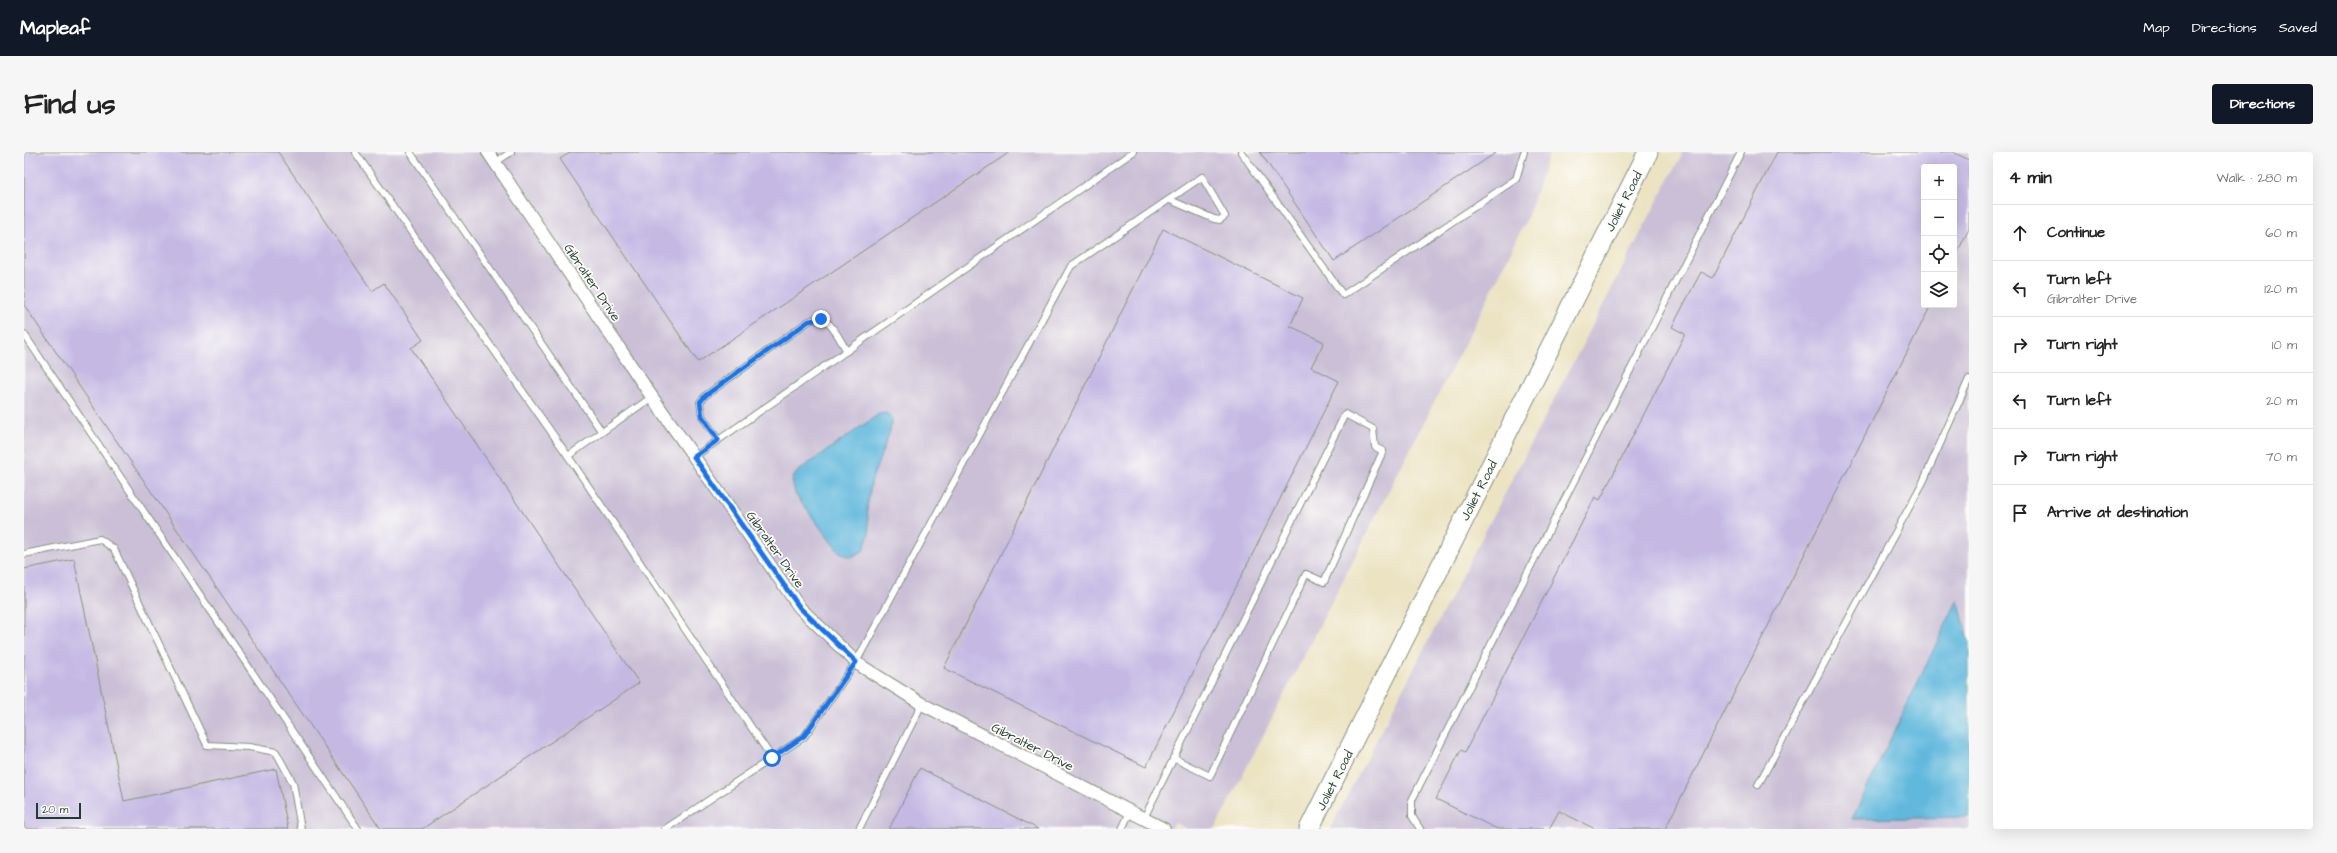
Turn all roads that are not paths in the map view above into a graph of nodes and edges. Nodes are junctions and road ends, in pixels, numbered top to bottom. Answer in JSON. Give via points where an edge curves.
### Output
{"nodes":[{"id":1,"x":355,"y":152,"type":"edge"},
{"id":2,"x":410,"y":152,"type":"edge"},
{"id":3,"x":488,"y":152,"type":"edge"},
{"id":4,"x":511,"y":152,"type":"edge"},
{"id":5,"x":1133,"y":152,"type":"edge"},
{"id":6,"x":1241,"y":152,"type":"edge"},
{"id":7,"x":1524,"y":152,"type":"edge"},
{"id":8,"x":1648,"y":152,"type":"edge"},
{"id":9,"x":1742,"y":152,"type":"edge"},
{"id":10,"x":496,"y":162,"type":"junction"},
{"id":11,"x":1170,"y":200,"type":"junction"},
{"id":12,"x":24,"y":334,"type":"edge"},
{"id":13,"x":847,"y":351,"type":"junction"},
{"id":14,"x":1969,"y":379,"type":"edge"},
{"id":15,"x":652,"y":397,"type":"junction"},
{"id":16,"x":602,"y":432,"type":"junction"},
{"id":17,"x":718,"y":440,"type":"junction"},
{"id":18,"x":568,"y":456,"type":"junction"},
{"id":19,"x":694,"y":457,"type":"junction"},
{"id":20,"x":24,"y":554,"type":"edge"},
{"id":21,"x":856,"y":662,"type":"junction"},
{"id":22,"x":922,"y":704,"type":"junction"},
{"id":23,"x":772,"y":758,"type":"junction"},
{"id":24,"x":1173,"y":758,"type":"junction"},
{"id":25,"x":1758,"y":785,"type":"dead end"},
{"id":26,"x":1130,"y":812,"type":"junction"},
{"id":27,"x":1144,"y":818,"type":"junction"},
{"id":28,"x":301,"y":829,"type":"edge"},
{"id":29,"x":358,"y":829,"type":"edge"},
{"id":30,"x":665,"y":829,"type":"edge"},
{"id":31,"x":859,"y":829,"type":"edge"},
{"id":32,"x":1122,"y":829,"type":"edge"},
{"id":33,"x":1164,"y":829,"type":"edge"},
{"id":34,"x":1309,"y":829,"type":"edge"},
{"id":35,"x":1420,"y":829,"type":"edge"}],
"edges":[{"from":1,"to":18,"type":"lane"},
{"from":2,"to":16,"type":"lane"},
{"from":3,"to":10,"type":"street","name":"Gibralter Drive"},
{"from":4,"to":10,"type":"lane"},
{"from":5,"to":13,"type":"lane"},
{"from":6,"to":7,"type":"lane","via":[[1343,295],[1516,178]]},
{"from":8,"to":34,"type":"main road","name":"Joliet Road"},
{"from":9,"to":35,"type":"lane","via":[[1412,800],[1412,816]]},
{"from":10,"to":15,"type":"street","name":"Gibralter Drive"},
{"from":11,"to":11,"type":"lane","via":[[1202,177],[1225,216],[1220,220],[1214,219]]},
{"from":11,"to":21,"type":"lane","via":[[1071,266]]},
{"from":12,"to":29,"type":"lane"},
{"from":13,"to":17,"type":"lane"},
{"from":13,"to":17,"type":"lane","via":[[829,322],[821,319],[809,321],[706,395],[700,402],[702,416]]},
{"from":14,"to":25,"type":"lane","via":[[1922,482]]},
{"from":15,"to":16,"type":"lane"},
{"from":15,"to":19,"type":"street","name":"Gibralter Drive"},
{"from":16,"to":18,"type":"lane"},
{"from":17,"to":19,"type":"lane"},
{"from":18,"to":23,"type":"lane"},
{"from":19,"to":21,"type":"street","name":"Gibralter Drive","via":[[800,608]]},
{"from":20,"to":28,"type":"lane","via":[[100,539],[108,542],[114,549],[207,745],[249,747],[276,752],[293,783]]},
{"from":21,"to":22,"type":"street","name":"Gibralter Drive"},
{"from":21,"to":23,"type":"lane","via":[[804,736]]},
{"from":22,"to":26,"type":"street","name":"Gibralter Drive"},
{"from":22,"to":31,"type":"lane"},
{"from":23,"to":30,"type":"lane"},
{"from":24,"to":24,"type":"lane","via":[[1345,414],[1373,429],[1375,447],[1383,451],[1324,582],[1306,574],[1210,776]]},
{"from":24,"to":27,"type":"lane"},
{"from":26,"to":27,"type":"street","name":"Gibralter Drive"},
{"from":26,"to":32,"type":"lane"},
{"from":27,"to":33,"type":"street","name":"Gibralter Drive"}]}
